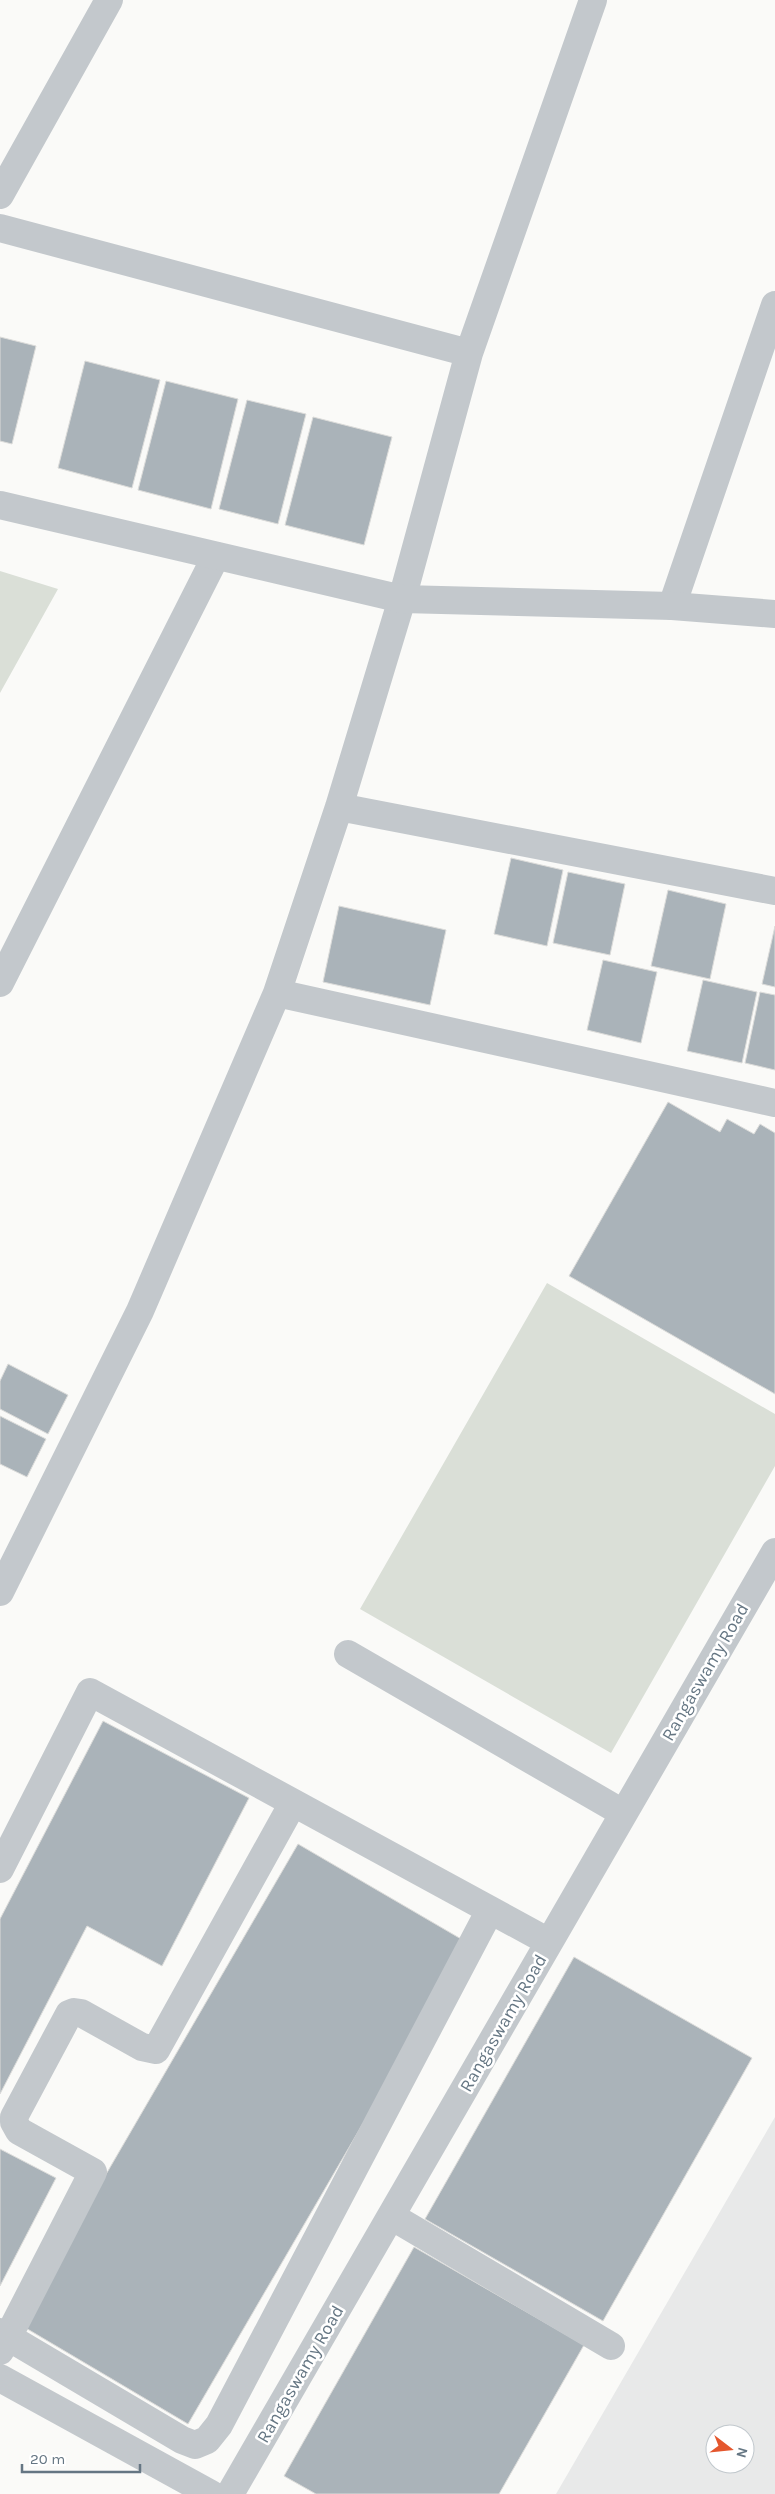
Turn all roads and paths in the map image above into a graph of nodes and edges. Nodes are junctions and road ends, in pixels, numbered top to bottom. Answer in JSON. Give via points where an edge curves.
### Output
{"nodes":[{"id":1,"x":109,"y":0,"type":"edge"},
{"id":2,"x":593,"y":0,"type":"edge"},
{"id":3,"x":0,"y":195,"type":"edge"},
{"id":4,"x":0,"y":228,"type":"edge"},
{"id":5,"x":775,"y":305,"type":"edge"},
{"id":6,"x":469,"y":353,"type":"junction"},
{"id":7,"x":0,"y":506,"type":"edge"},
{"id":8,"x":216,"y":556,"type":"junction"},
{"id":9,"x":402,"y":599,"type":"junction"},
{"id":10,"x":672,"y":606,"type":"junction"},
{"id":11,"x":775,"y":614,"type":"edge"},
{"id":12,"x":338,"y":807,"type":"junction"},
{"id":13,"x":775,"y":891,"type":"edge"},
{"id":14,"x":0,"y":984,"type":"edge"},
{"id":15,"x":277,"y":993,"type":"junction"},
{"id":16,"x":775,"y":1103,"type":"edge"},
{"id":17,"x":775,"y":1552,"type":"edge"},
{"id":18,"x":0,"y":1592,"type":"edge"},
{"id":19,"x":348,"y":1654,"type":"dead end"},
{"id":20,"x":293,"y":1803,"type":"junction"},
{"id":21,"x":624,"y":1813,"type":"junction"},
{"id":22,"x":0,"y":1869,"type":"edge"},
{"id":23,"x":490,"y":1910,"type":"junction"},
{"id":24,"x":549,"y":1942,"type":"junction"},
{"id":25,"x":391,"y":2216,"type":"junction"},
{"id":26,"x":3,"y":2340,"type":"edge"},
{"id":27,"x":611,"y":2346,"type":"dead end"},
{"id":28,"x":0,"y":2378,"type":"edge"},
{"id":29,"x":211,"y":2494,"type":"edge"},
{"id":30,"x":230,"y":2494,"type":"edge"}],
"edges":[{"from":1,"to":3,"type":"street"},
{"from":2,"to":6,"type":"street"},
{"from":4,"to":6,"type":"street"},
{"from":5,"to":10,"type":"street"},
{"from":6,"to":9,"type":"street"},
{"from":7,"to":8,"type":"street"},
{"from":8,"to":9,"type":"street"},
{"from":8,"to":14,"type":"street"},
{"from":9,"to":10,"type":"street"},
{"from":9,"to":12,"type":"street"},
{"from":10,"to":11,"type":"street"},
{"from":12,"to":13,"type":"street"},
{"from":12,"to":15,"type":"street"},
{"from":15,"to":16,"type":"street"},
{"from":15,"to":18,"type":"street","via":[[140,1311]]},
{"from":17,"to":21,"type":"street","name":"Rangaswamy Road"},
{"from":19,"to":21,"type":"street"},
{"from":20,"to":22,"type":"street","via":[[90,1692]]},
{"from":20,"to":23,"type":"street"},
{"from":20,"to":26,"type":"street","via":[[156,2050],[149,2050],[81,2013],[69,2014],[14,2122],[19,2131],[93,2172]]},
{"from":21,"to":24,"type":"street","name":"Rangaswamy Road"},
{"from":23,"to":24,"type":"street"},
{"from":23,"to":26,"type":"street","via":[[218,2425],[207,2440],[195,2445],[182,2440]]},
{"from":24,"to":25,"type":"street","name":"Rangaswamy Road"},
{"from":25,"to":27,"type":"street"},
{"from":25,"to":30,"type":"street","name":"Rangaswamy Road"},
{"from":28,"to":29,"type":"street"}]}
